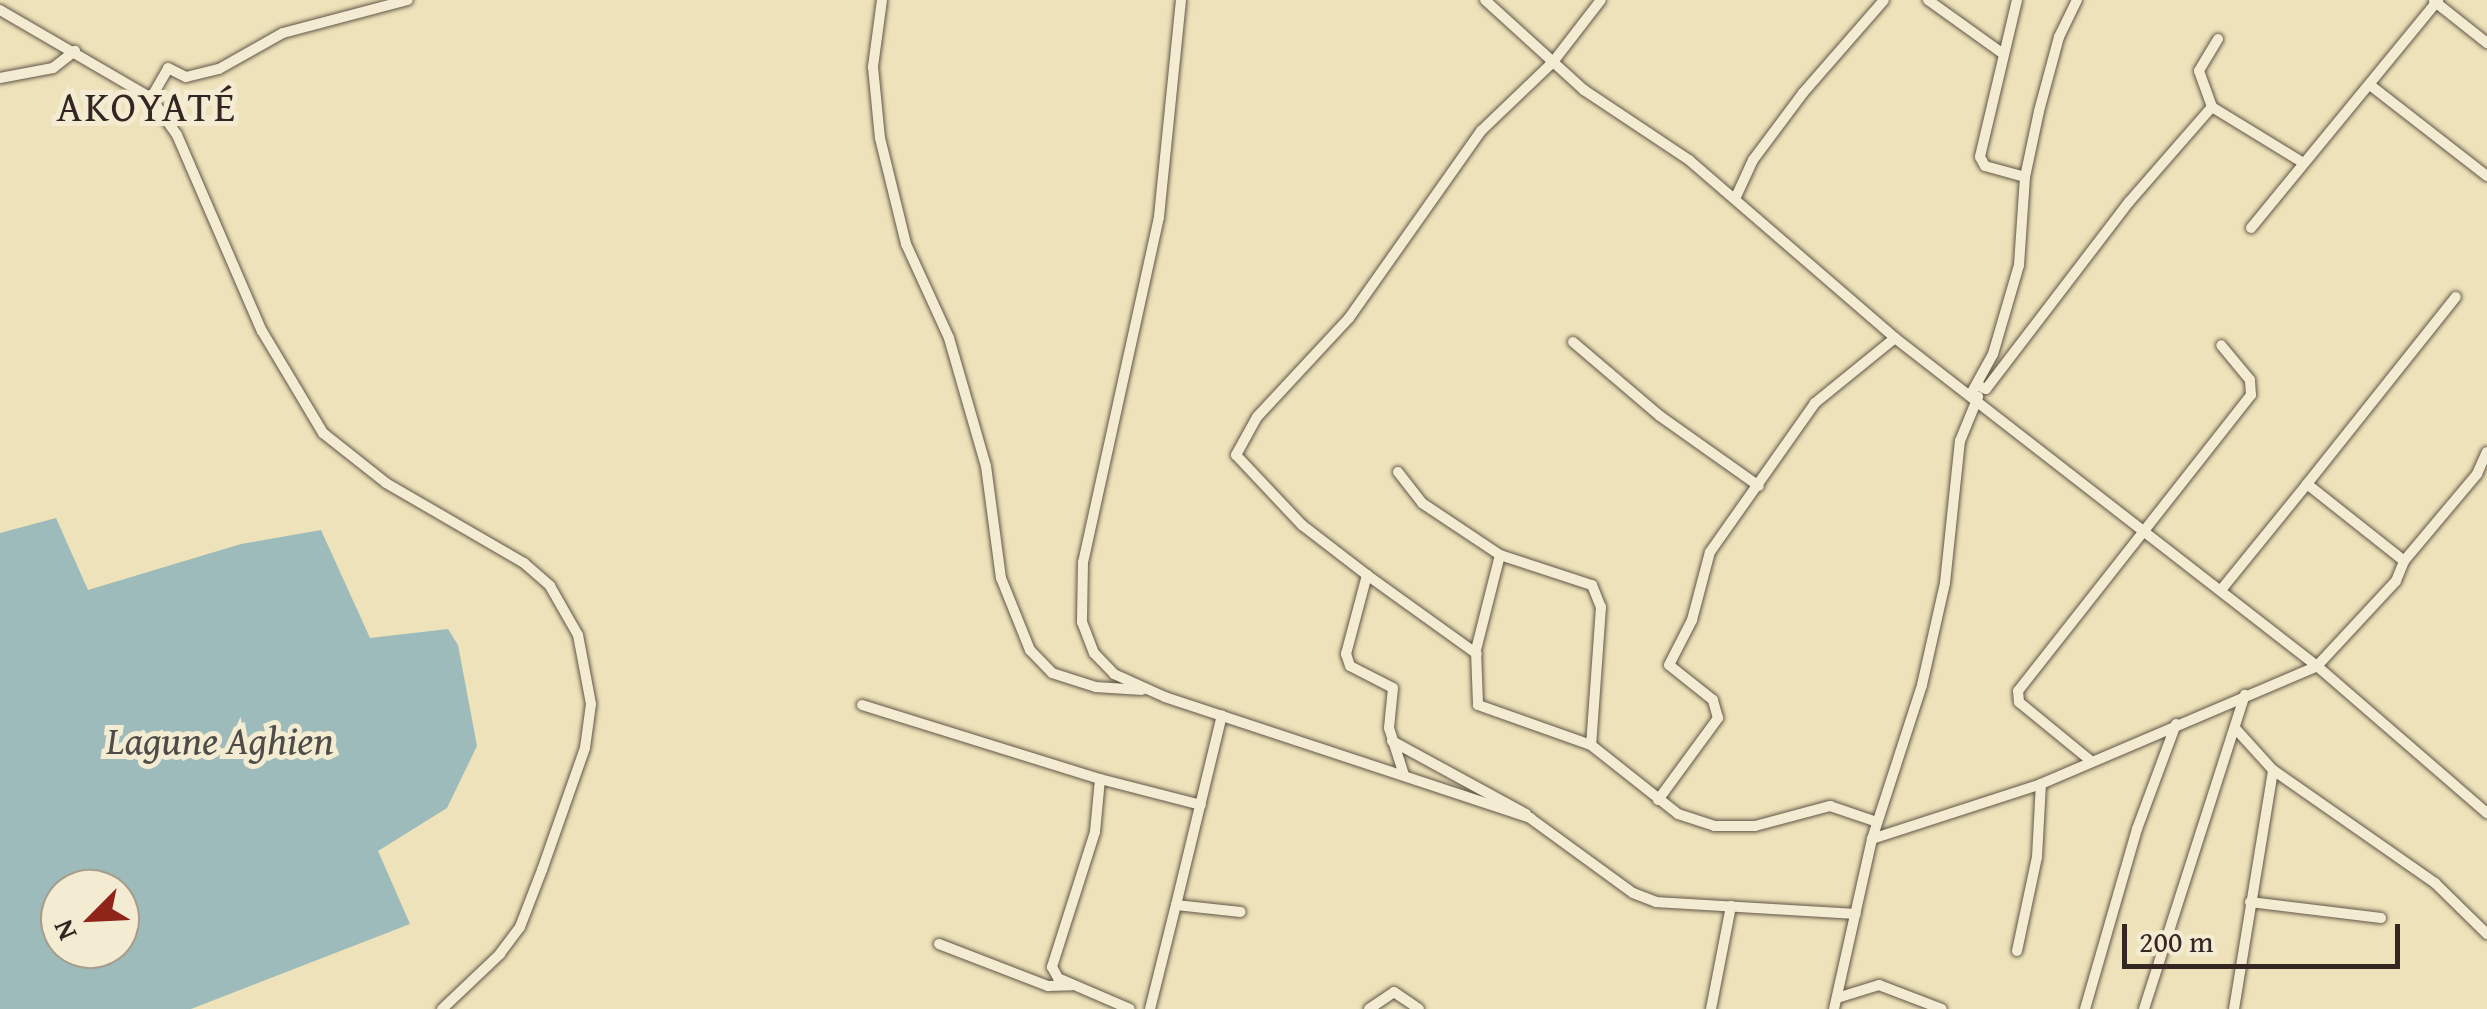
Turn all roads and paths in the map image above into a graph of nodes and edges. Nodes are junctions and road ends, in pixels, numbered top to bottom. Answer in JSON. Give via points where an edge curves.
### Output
{"nodes":[{"id":1,"x":408,"y":0,"type":"edge"},
{"id":2,"x":882,"y":0,"type":"edge"},
{"id":3,"x":1181,"y":0,"type":"edge"},
{"id":4,"x":1485,"y":0,"type":"edge"},
{"id":5,"x":1601,"y":0,"type":"edge"},
{"id":6,"x":1884,"y":0,"type":"edge"},
{"id":7,"x":1928,"y":0,"type":"edge"},
{"id":8,"x":2016,"y":0,"type":"edge"},
{"id":9,"x":2076,"y":0,"type":"edge"},
{"id":10,"x":2436,"y":1,"type":"edge"},
{"id":11,"x":0,"y":10,"type":"edge"},
{"id":12,"x":2218,"y":39,"type":"dead end"},
{"id":13,"x":2487,"y":43,"type":"edge"},
{"id":14,"x":76,"y":51,"type":"junction"},
{"id":15,"x":2002,"y":53,"type":"junction"},
{"id":16,"x":1554,"y":62,"type":"junction"},
{"id":17,"x":0,"y":78,"type":"edge"},
{"id":18,"x":2370,"y":85,"type":"junction"},
{"id":19,"x":150,"y":98,"type":"junction"},
{"id":20,"x":2212,"y":107,"type":"junction"},
{"id":21,"x":2300,"y":162,"type":"junction"},
{"id":22,"x":2487,"y":176,"type":"edge"},
{"id":23,"x":2024,"y":178,"type":"junction"},
{"id":24,"x":1735,"y":198,"type":"junction"},
{"id":25,"x":2251,"y":228,"type":"dead end"},
{"id":26,"x":2456,"y":297,"type":"dead end"},
{"id":27,"x":1895,"y":338,"type":"junction"},
{"id":28,"x":1573,"y":342,"type":"dead end"},
{"id":29,"x":2222,"y":345,"type":"dead end"},
{"id":30,"x":1976,"y":391,"type":"junction"},
{"id":31,"x":2486,"y":458,"type":"edge"},
{"id":32,"x":1398,"y":472,"type":"dead end"},
{"id":33,"x":2307,"y":484,"type":"junction"},
{"id":34,"x":1759,"y":486,"type":"junction"},
{"id":35,"x":2146,"y":530,"type":"junction"},
{"id":36,"x":1500,"y":556,"type":"junction"},
{"id":37,"x":2404,"y":561,"type":"junction"},
{"id":38,"x":1367,"y":575,"type":"junction"},
{"id":39,"x":2221,"y":590,"type":"junction"},
{"id":40,"x":1477,"y":654,"type":"junction"},
{"id":41,"x":2316,"y":666,"type":"junction"},
{"id":42,"x":1153,"y":690,"type":"junction"},
{"id":43,"x":2245,"y":695,"type":"junction"},
{"id":44,"x":862,"y":705,"type":"dead end"},
{"id":45,"x":1222,"y":716,"type":"junction"},
{"id":46,"x":2176,"y":723,"type":"junction"},
{"id":47,"x":2234,"y":728,"type":"junction"},
{"id":48,"x":1392,"y":741,"type":"junction"},
{"id":49,"x":1591,"y":745,"type":"junction"},
{"id":50,"x":2091,"y":760,"type":"junction"},
{"id":51,"x":2274,"y":770,"type":"junction"},
{"id":52,"x":1404,"y":775,"type":"junction"},
{"id":53,"x":1100,"y":779,"type":"junction"},
{"id":54,"x":2041,"y":784,"type":"junction"},
{"id":55,"x":1658,"y":800,"type":"junction"},
{"id":56,"x":1201,"y":804,"type":"junction"},
{"id":57,"x":2487,"y":813,"type":"edge"},
{"id":58,"x":1530,"y":818,"type":"junction"},
{"id":59,"x":1877,"y":822,"type":"junction"},
{"id":60,"x":1872,"y":839,"type":"junction"},
{"id":61,"x":2250,"y":902,"type":"junction"},
{"id":62,"x":1176,"y":905,"type":"junction"},
{"id":63,"x":1731,"y":906,"type":"junction"},
{"id":64,"x":1241,"y":912,"type":"dead end"},
{"id":65,"x":1856,"y":914,"type":"junction"},
{"id":66,"x":2381,"y":918,"type":"dead end"},
{"id":67,"x":2487,"y":934,"type":"edge"},
{"id":68,"x":939,"y":944,"type":"dead end"},
{"id":69,"x":2017,"y":951,"type":"dead end"},
{"id":70,"x":1072,"y":985,"type":"junction"},
{"id":71,"x":1835,"y":1004,"type":"edge"},
{"id":72,"x":442,"y":1009,"type":"edge"},
{"id":73,"x":1130,"y":1009,"type":"edge"},
{"id":74,"x":1150,"y":1009,"type":"edge"},
{"id":75,"x":1369,"y":1009,"type":"edge"},
{"id":76,"x":1419,"y":1009,"type":"edge"},
{"id":77,"x":1711,"y":1009,"type":"edge"},
{"id":78,"x":1942,"y":1009,"type":"edge"},
{"id":79,"x":2086,"y":1009,"type":"edge"},
{"id":80,"x":2144,"y":1009,"type":"edge"},
{"id":81,"x":2234,"y":1009,"type":"edge"}],
"edges":[{"from":1,"to":19,"type":"street","via":[[283,33],[220,69],[186,76],[168,68]]},
{"from":2,"to":42,"type":"street","via":[[873,67],[880,138],[906,244],[949,338],[986,466],[1002,578],[1030,650],[1052,674],[1096,687]]},
{"from":3,"to":42,"type":"street","via":[[1160,217],[1088,537],[1080,604],[1086,639],[1103,664]]},
{"from":4,"to":16,"type":"street"},
{"from":5,"to":16,"type":"street"},
{"from":6,"to":24,"type":"street","via":[[1793,106],[1753,160]]},
{"from":7,"to":15,"type":"street"},
{"from":8,"to":15,"type":"street"},
{"from":9,"to":23,"type":"street","via":[[2059,37]]},
{"from":10,"to":13,"type":"street"},
{"from":10,"to":18,"type":"street"},
{"from":11,"to":14,"type":"street"},
{"from":12,"to":20,"type":"street","via":[[2198,72]]},
{"from":14,"to":17,"type":"street","via":[[53,68]]},
{"from":14,"to":19,"type":"street"},
{"from":15,"to":23,"type":"street","via":[[1980,158],[1985,166]]},
{"from":16,"to":24,"type":"street"},
{"from":16,"to":38,"type":"street","via":[[1480,131],[1349,318],[1238,446],[1239,462]]},
{"from":18,"to":21,"type":"street"},
{"from":18,"to":22,"type":"street"},
{"from":19,"to":72,"type":"street","via":[[176,135],[262,331],[322,433],[386,482],[524,563],[550,586],[578,636],[591,704],[584,748],[542,870],[510,941]]},
{"from":20,"to":21,"type":"street"},
{"from":20,"to":30,"type":"street","via":[[2129,202],[1986,389]]},
{"from":21,"to":25,"type":"street"},
{"from":23,"to":30,"type":"street","via":[[2019,264]]},
{"from":24,"to":27,"type":"street"},
{"from":26,"to":33,"type":"street"},
{"from":27,"to":30,"type":"street"},
{"from":27,"to":34,"type":"street","via":[[1814,403]]},
{"from":28,"to":34,"type":"street","via":[[1660,416]]},
{"from":29,"to":35,"type":"street","via":[[2250,380],[2251,395]]},
{"from":30,"to":35,"type":"street"},
{"from":30,"to":59,"type":"street","via":[[1960,442],[1945,583],[1922,685]]},
{"from":31,"to":37,"type":"street"},
{"from":32,"to":36,"type":"street","via":[[1422,503]]},
{"from":33,"to":37,"type":"street"},
{"from":33,"to":39,"type":"street"},
{"from":34,"to":55,"type":"street","via":[[1710,552],[1692,620],[1669,664],[1712,700],[1718,718]]},
{"from":35,"to":39,"type":"street"},
{"from":35,"to":50,"type":"street","via":[[2098,581],[2016,696]]},
{"from":36,"to":40,"type":"street"},
{"from":36,"to":49,"type":"street","via":[[1592,585],[1599,597]]},
{"from":37,"to":41,"type":"street","via":[[2396,582]]},
{"from":38,"to":40,"type":"street"},
{"from":38,"to":48,"type":"street","via":[[1346,654],[1350,666],[1393,688]]},
{"from":39,"to":41,"type":"street"},
{"from":40,"to":49,"type":"street","via":[[1478,704]]},
{"from":41,"to":43,"type":"street"},
{"from":41,"to":57,"type":"street"},
{"from":42,"to":45,"type":"street"},
{"from":43,"to":46,"type":"street"},
{"from":43,"to":47,"type":"street"},
{"from":44,"to":53,"type":"street"},
{"from":45,"to":52,"type":"street"},
{"from":45,"to":56,"type":"street"},
{"from":46,"to":50,"type":"street"},
{"from":46,"to":79,"type":"street","via":[[2137,829]]},
{"from":47,"to":51,"type":"street"},
{"from":47,"to":80,"type":"street"},
{"from":48,"to":52,"type":"street"},
{"from":48,"to":58,"type":"street","via":[[1487,787]]},
{"from":49,"to":55,"type":"street"},
{"from":50,"to":54,"type":"street"},
{"from":51,"to":61,"type":"street"},
{"from":51,"to":67,"type":"street","via":[[2436,883]]},
{"from":52,"to":58,"type":"street"},
{"from":53,"to":56,"type":"street"},
{"from":53,"to":70,"type":"street","via":[[1095,832],[1052,959],[1054,975]]},
{"from":54,"to":60,"type":"street"},
{"from":54,"to":69,"type":"street","via":[[2037,857]]},
{"from":55,"to":59,"type":"street","via":[[1714,826],[1755,826],[1830,806]]},
{"from":56,"to":62,"type":"street"},
{"from":58,"to":63,"type":"street","via":[[1633,893],[1675,905]]},
{"from":59,"to":60,"type":"street"},
{"from":60,"to":65,"type":"street"},
{"from":61,"to":66,"type":"street"},
{"from":61,"to":81,"type":"street"},
{"from":62,"to":64,"type":"street"},
{"from":62,"to":74,"type":"street"},
{"from":63,"to":65,"type":"street"},
{"from":63,"to":77,"type":"street"},
{"from":65,"to":71,"type":"street"},
{"from":68,"to":70,"type":"street","via":[[1048,986]]},
{"from":70,"to":73,"type":"street"},
{"from":71,"to":78,"type":"street","via":[[1878,985]]},
{"from":75,"to":76,"type":"street","via":[[1394,992]]}]}
